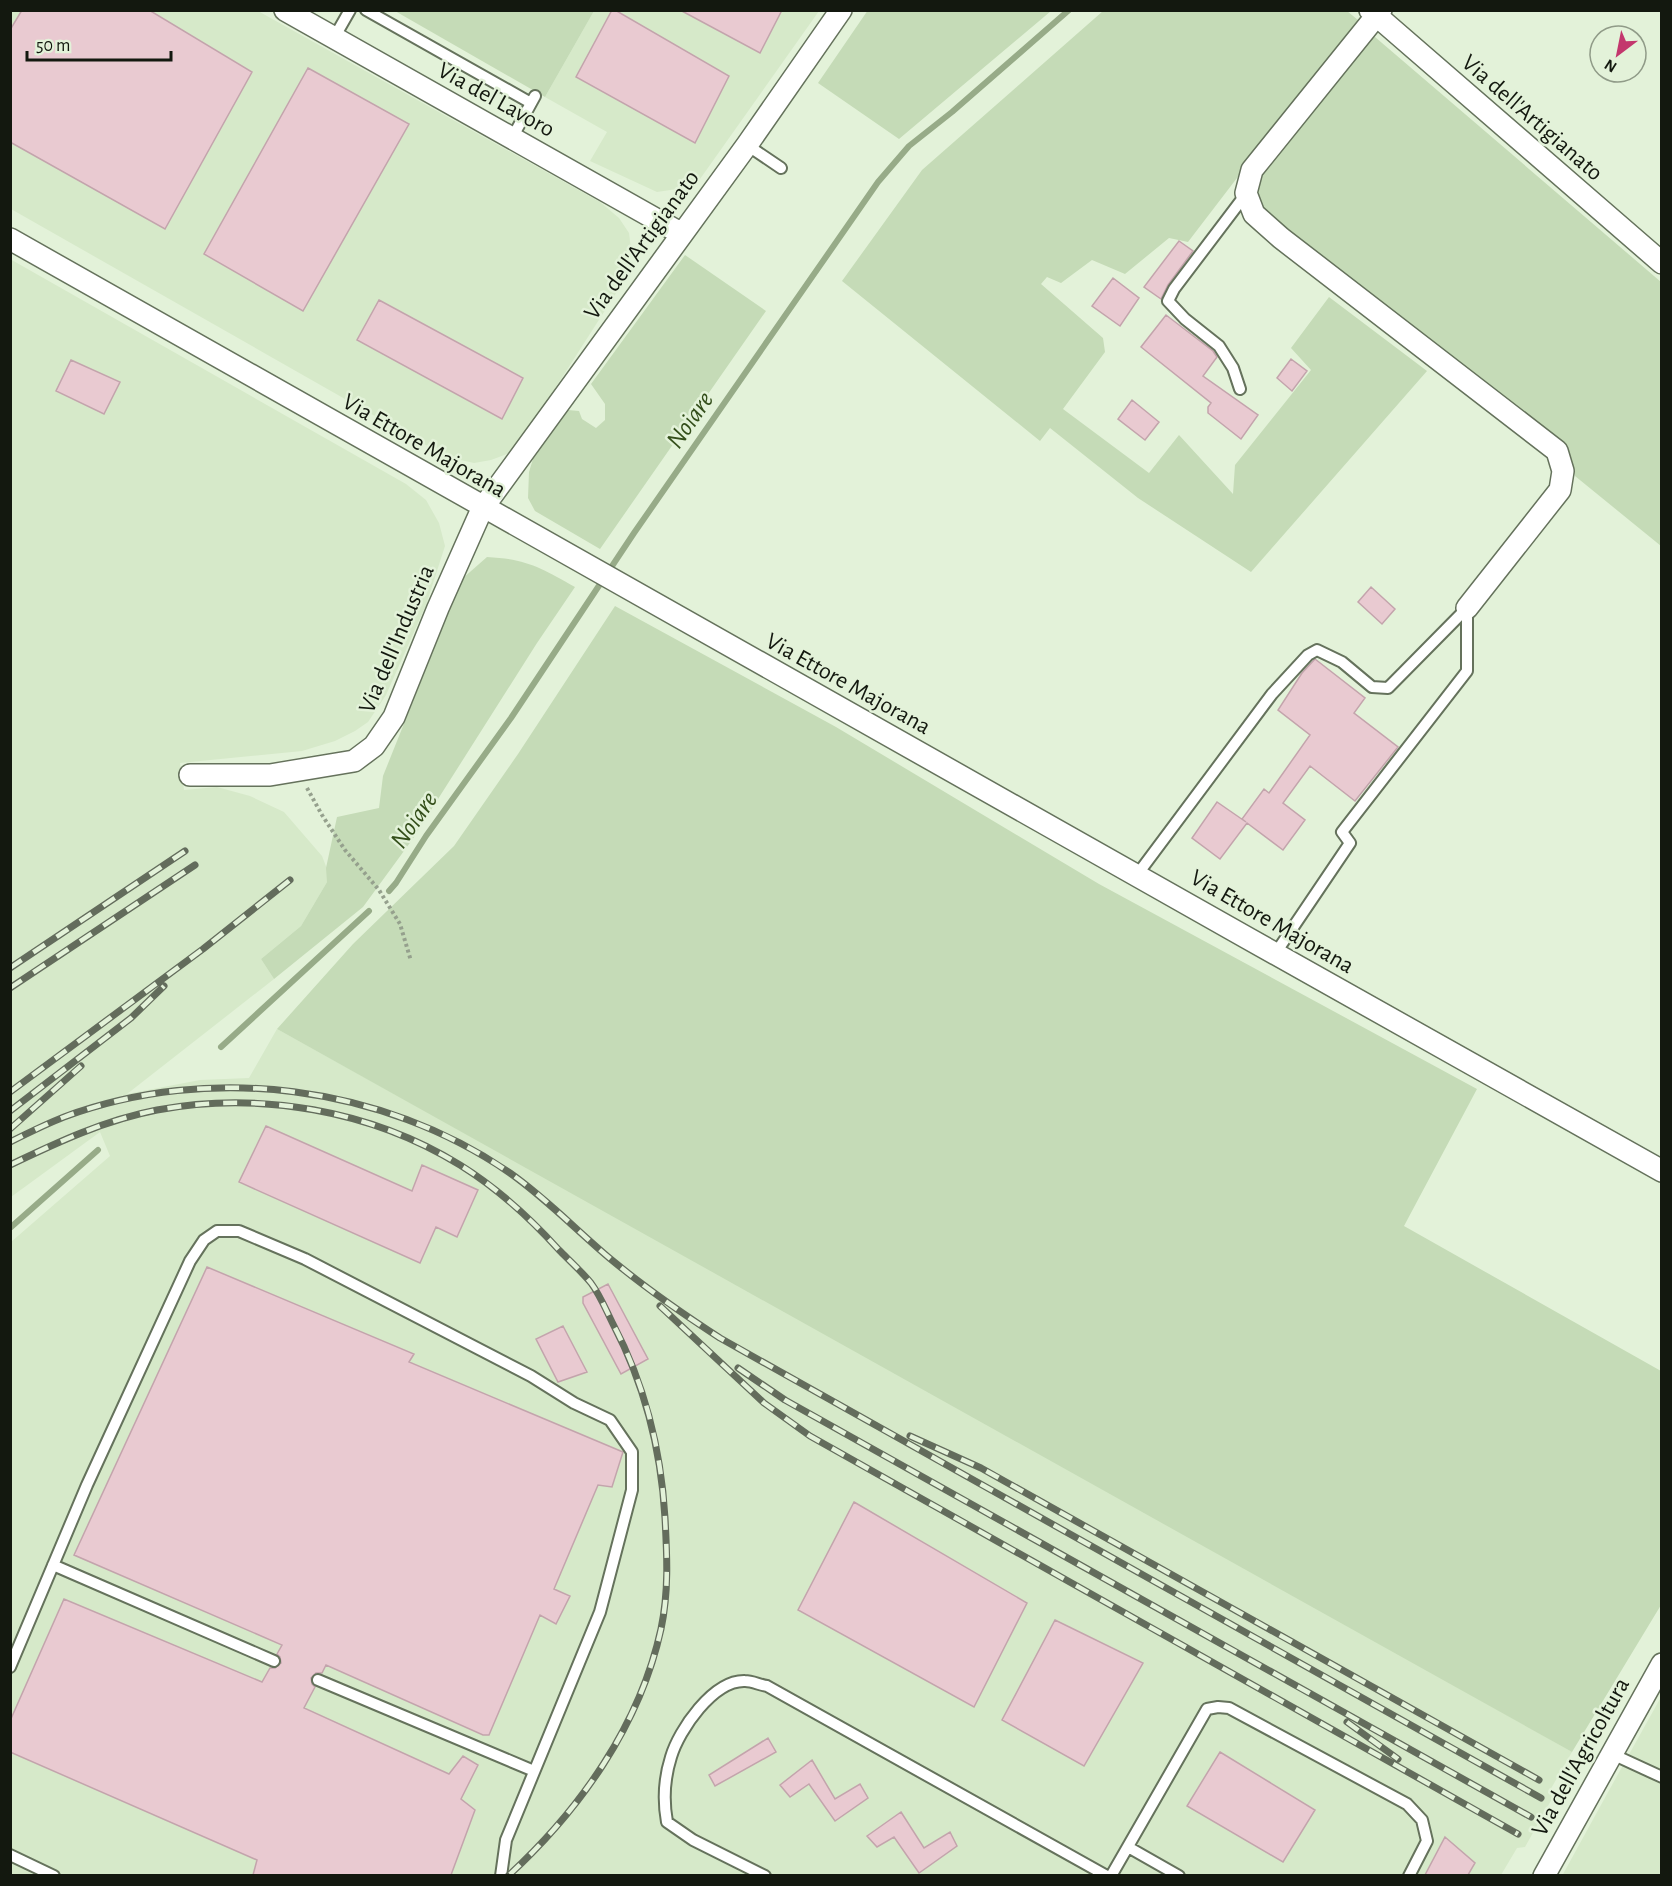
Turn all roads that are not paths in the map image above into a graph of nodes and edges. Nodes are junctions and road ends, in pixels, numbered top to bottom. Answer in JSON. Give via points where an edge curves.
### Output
{"nodes":[{"id":1,"x":285,"y":10,"type":"edge"},
{"id":2,"x":350,"y":10,"type":"edge"},
{"id":3,"x":366,"y":10,"type":"edge"},
{"id":4,"x":841,"y":10,"type":"edge"},
{"id":5,"x":1376,"y":12,"type":"edge"},
{"id":6,"x":334,"y":38,"type":"junction"},
{"id":7,"x":512,"y":138,"type":"junction"},
{"id":8,"x":747,"y":145,"type":"junction"},
{"id":9,"x":781,"y":168,"type":"dead end"},
{"id":10,"x":1246,"y":193,"type":"junction"},
{"id":11,"x":682,"y":234,"type":"junction"},
{"id":12,"x":10,"y":239,"type":"edge"},
{"id":13,"x":1662,"y":263,"type":"edge"},
{"id":14,"x":1239,"y":389,"type":"dead end"},
{"id":15,"x":482,"y":509,"type":"junction"},
{"id":16,"x":1467,"y":608,"type":"junction"},
{"id":17,"x":190,"y":775,"type":"dead end"},
{"id":18,"x":1137,"y":875,"type":"junction"},
{"id":19,"x":1275,"y":954,"type":"junction"},
{"id":20,"x":1662,"y":1171,"type":"edge"},
{"id":21,"x":53,"y":1565,"type":"junction"},
{"id":22,"x":274,"y":1661,"type":"dead end"},
{"id":23,"x":1662,"y":1664,"type":"edge"},
{"id":24,"x":10,"y":1667,"type":"edge"},
{"id":25,"x":318,"y":1680,"type":"dead end"},
{"id":26,"x":1612,"y":1754,"type":"junction"},
{"id":27,"x":534,"y":1771,"type":"junction"},
{"id":28,"x":1662,"y":1777,"type":"edge"},
{"id":29,"x":1128,"y":1847,"type":"junction"},
{"id":30,"x":10,"y":1855,"type":"edge"},
{"id":31,"x":54,"y":1875,"type":"edge"},
{"id":32,"x":501,"y":1875,"type":"edge"},
{"id":33,"x":765,"y":1875,"type":"edge"},
{"id":34,"x":1109,"y":1875,"type":"edge"},
{"id":35,"x":1179,"y":1875,"type":"edge"},
{"id":36,"x":1409,"y":1875,"type":"edge"},
{"id":37,"x":1544,"y":1875,"type":"edge"}],
"edges":[{"from":1,"to":6,"type":"street","name":"Via del Lavoro"},
{"from":2,"to":6,"type":"lane"},
{"from":3,"to":7,"type":"lane","via":[[533,100]]},
{"from":4,"to":8,"type":"street","name":"Via dell'Artigianato"},
{"from":5,"to":10,"type":"street","via":[[1252,170]]},
{"from":5,"to":13,"type":"street","name":"Via dell'Artigianato"},
{"from":6,"to":7,"type":"street","name":"Via del Lavoro"},
{"from":7,"to":11,"type":"street","name":"Via del Lavoro"},
{"from":8,"to":9,"type":"lane"},
{"from":8,"to":11,"type":"street","name":"Via dell'Artigianato"},
{"from":10,"to":14,"type":"lane","via":[[1168,301],[1219,346],[1233,368]]},
{"from":10,"to":16,"type":"street","via":[[1254,214],[1281,238],[1557,451],[1563,471],[1560,490]]},
{"from":11,"to":15,"type":"street","name":"Via dell'Artigianato"},
{"from":12,"to":15,"type":"street","name":"Via Ettore Majorana"},
{"from":15,"to":17,"type":"street","name":"Via dell'Industria","via":[[394,717],[374,746],[354,760],[270,775]]},
{"from":15,"to":18,"type":"street","name":"Via Ettore Majorana"},
{"from":16,"to":18,"type":"lane","via":[[1388,688],[1372,687],[1342,662],[1317,650],[1308,655],[1272,694]]},
{"from":16,"to":19,"type":"lane","via":[[1467,671],[1342,832],[1350,843]]},
{"from":18,"to":19,"type":"street","name":"Via Ettore Majorana"},
{"from":19,"to":20,"type":"street","name":"Via Ettore Majorana"},
{"from":21,"to":22,"type":"lane"},
{"from":21,"to":24,"type":"lane"},
{"from":21,"to":27,"type":"lane","via":[[190,1261],[204,1240],[217,1231],[239,1231],[325,1270],[610,1420],[632,1452],[632,1490],[600,1612]]},
{"from":23,"to":26,"type":"street","name":"Via dell'Agricoltura"},
{"from":25,"to":27,"type":"lane"},
{"from":26,"to":28,"type":"lane"},
{"from":26,"to":37,"type":"street","name":"Via dell'Agricoltura"},
{"from":27,"to":32,"type":"lane","via":[[506,1840]]},
{"from":29,"to":34,"type":"lane"},
{"from":29,"to":35,"type":"lane"},
{"from":29,"to":36,"type":"lane","via":[[1207,1709],[1229,1708],[1407,1804],[1422,1820],[1427,1841]]},
{"from":30,"to":31,"type":"lane"},
{"from":33,"to":34,"type":"lane","via":[[693,1840],[667,1822],[663,1800],[671,1756],[690,1719],[719,1688],[744,1681],[767,1686]]}]}
